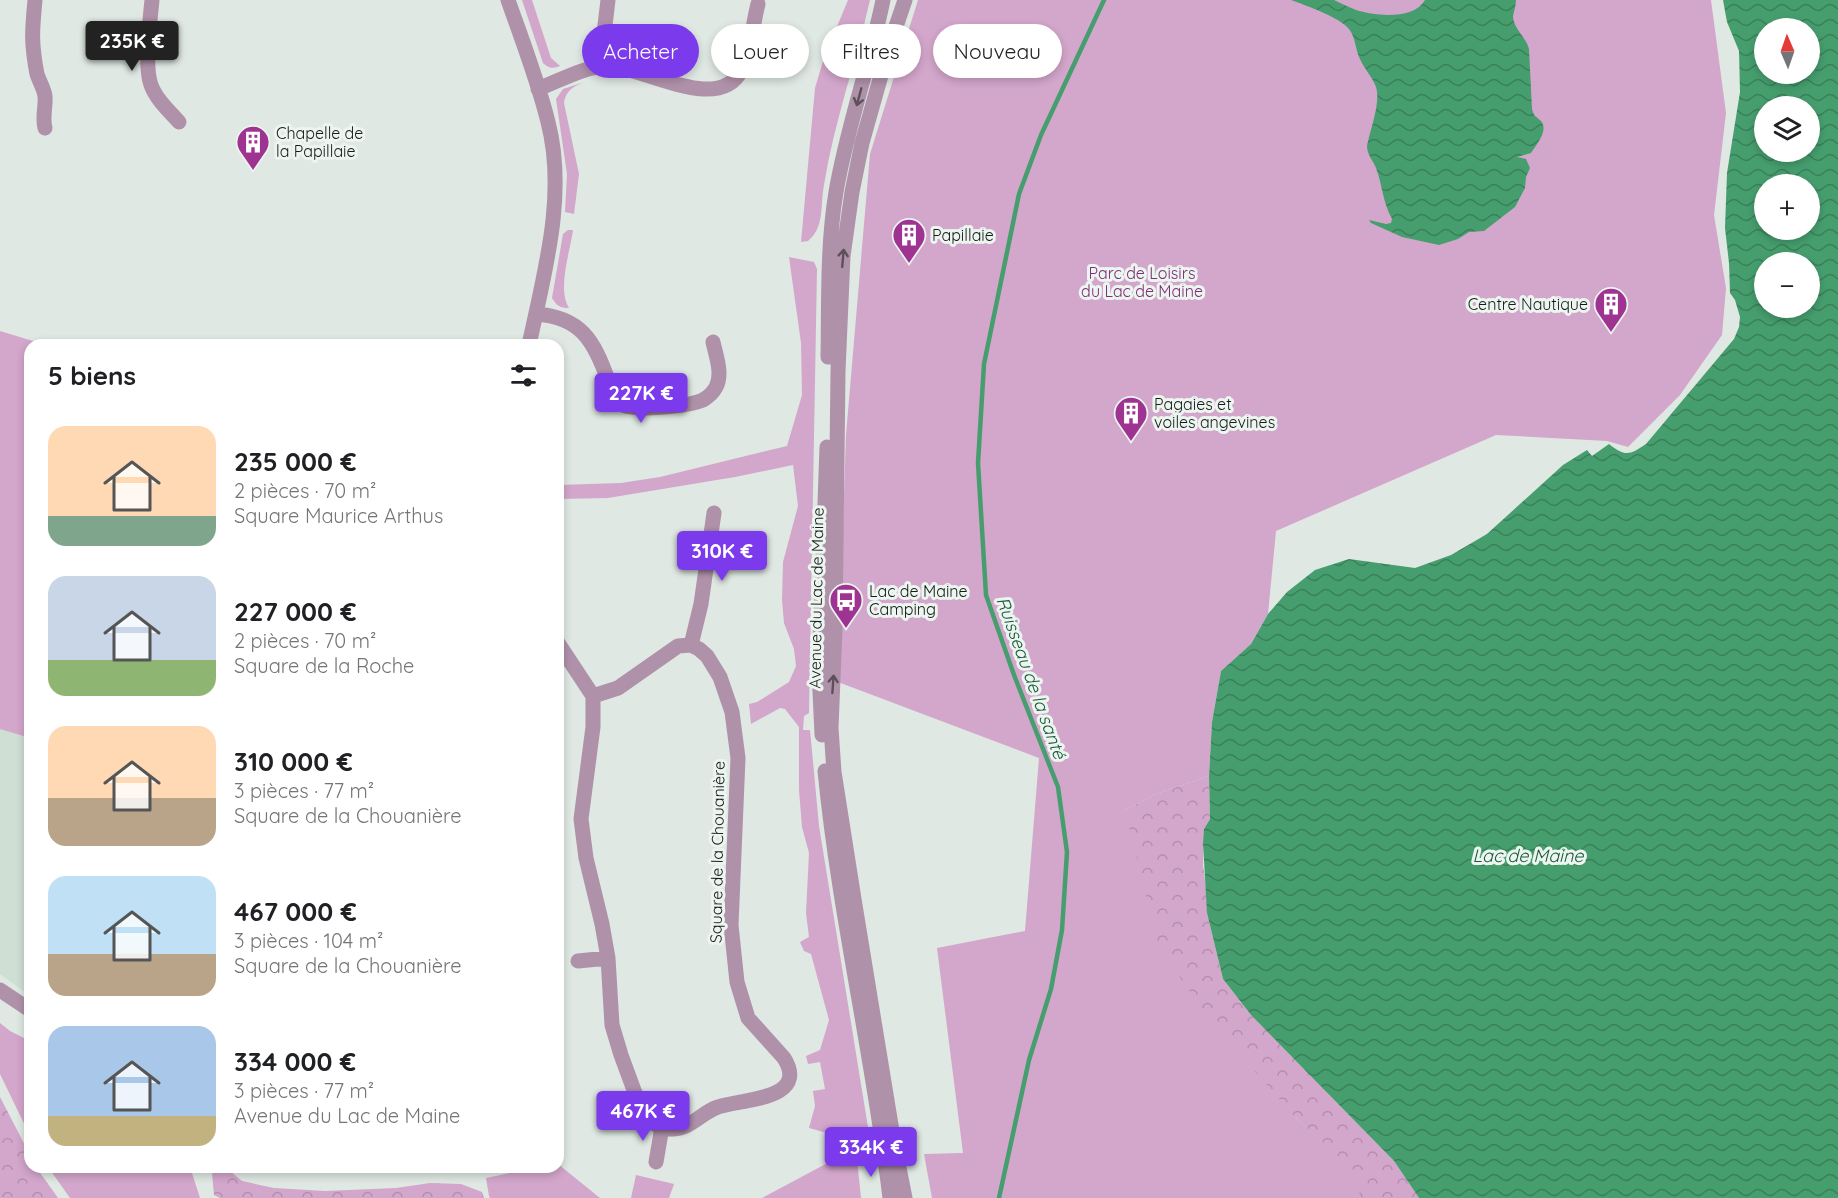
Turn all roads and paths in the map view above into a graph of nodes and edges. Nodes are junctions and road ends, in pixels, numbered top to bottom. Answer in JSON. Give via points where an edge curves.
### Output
{"nodes":[{"id":1,"x":35,"y":0,"type":"edge"},
{"id":2,"x":152,"y":0,"type":"edge"},
{"id":3,"x":508,"y":0,"type":"edge"},
{"id":4,"x":608,"y":0,"type":"edge"},
{"id":5,"x":883,"y":0,"type":"edge"},
{"id":6,"x":904,"y":0,"type":"edge"},
{"id":7,"x":758,"y":4,"type":"dead end"},
{"id":8,"x":605,"y":24,"type":"edge"},
{"id":9,"x":582,"y":73,"type":"edge"},
{"id":10,"x":658,"y":78,"type":"edge"},
{"id":11,"x":538,"y":89,"type":"junction"},
{"id":12,"x":179,"y":122,"type":"dead end"},
{"id":13,"x":45,"y":128,"type":"dead end"},
{"id":14,"x":536,"y":314,"type":"junction"},
{"id":15,"x":530,"y":339,"type":"edge"},
{"id":16,"x":713,"y":342,"type":"dead end"},
{"id":17,"x":714,"y":513,"type":"dead end"},
{"id":18,"x":691,"y":645,"type":"junction"},
{"id":19,"x":564,"y":652,"type":"edge"},
{"id":20,"x":593,"y":696,"type":"junction"},
{"id":21,"x":608,"y":958,"type":"junction"},
{"id":22,"x":578,"y":962,"type":"dead end"},
{"id":23,"x":0,"y":990,"type":"edge"},
{"id":24,"x":24,"y":1006,"type":"edge"},
{"id":25,"x":662,"y":1127,"type":"junction"},
{"id":26,"x":656,"y":1162,"type":"dead end"},
{"id":27,"x":890,"y":1198,"type":"edge"},
{"id":28,"x":905,"y":1198,"type":"edge"}],
"edges":[{"from":1,"to":13,"type":"street","via":[[32,43],[45,95]]},
{"from":2,"to":12,"type":"street","via":[[148,73],[158,99]]},
{"from":3,"to":11,"type":"street"},
{"from":4,"to":8,"type":"street"},
{"from":5,"to":27,"type":"street","name":"Avenue du Lac de Maine","one_way":true,"via":[[846,147],[831,228],[819,671],[826,788]]},
{"from":28,"to":6,"type":"street","name":"Avenue du Lac de Maine","one_way":true,"via":[[834,772],[831,728],[843,256],[862,143]]},
{"from":7,"to":10,"type":"street","via":[[744,64],[725,87],[701,90]]},
{"from":9,"to":11,"type":"street"},
{"from":11,"to":14,"type":"street","via":[[550,132],[555,194]]},
{"from":14,"to":15,"type":"street"},
{"from":14,"to":16,"type":"street","via":[[561,319],[588,336],[616,400],[632,408],[689,403],[708,397],[718,381]]},
{"from":17,"to":18,"type":"street"},
{"from":18,"to":20,"type":"street","via":[[678,646],[618,688]]},
{"from":18,"to":25,"type":"street","name":"Square de la Chouanière","via":[[707,656],[720,677],[737,740],[731,925],[740,995],[748,1018],[788,1064],[789,1076],[783,1088],[772,1095],[719,1106],[683,1127]]},
{"from":19,"to":20,"type":"street"},
{"from":20,"to":21,"type":"street","via":[[593,727],[581,819]]},
{"from":21,"to":22,"type":"street"},
{"from":21,"to":25,"type":"street","via":[[612,1025],[621,1055],[642,1112]]},
{"from":23,"to":24,"type":"street"},
{"from":25,"to":26,"type":"street"}]}
